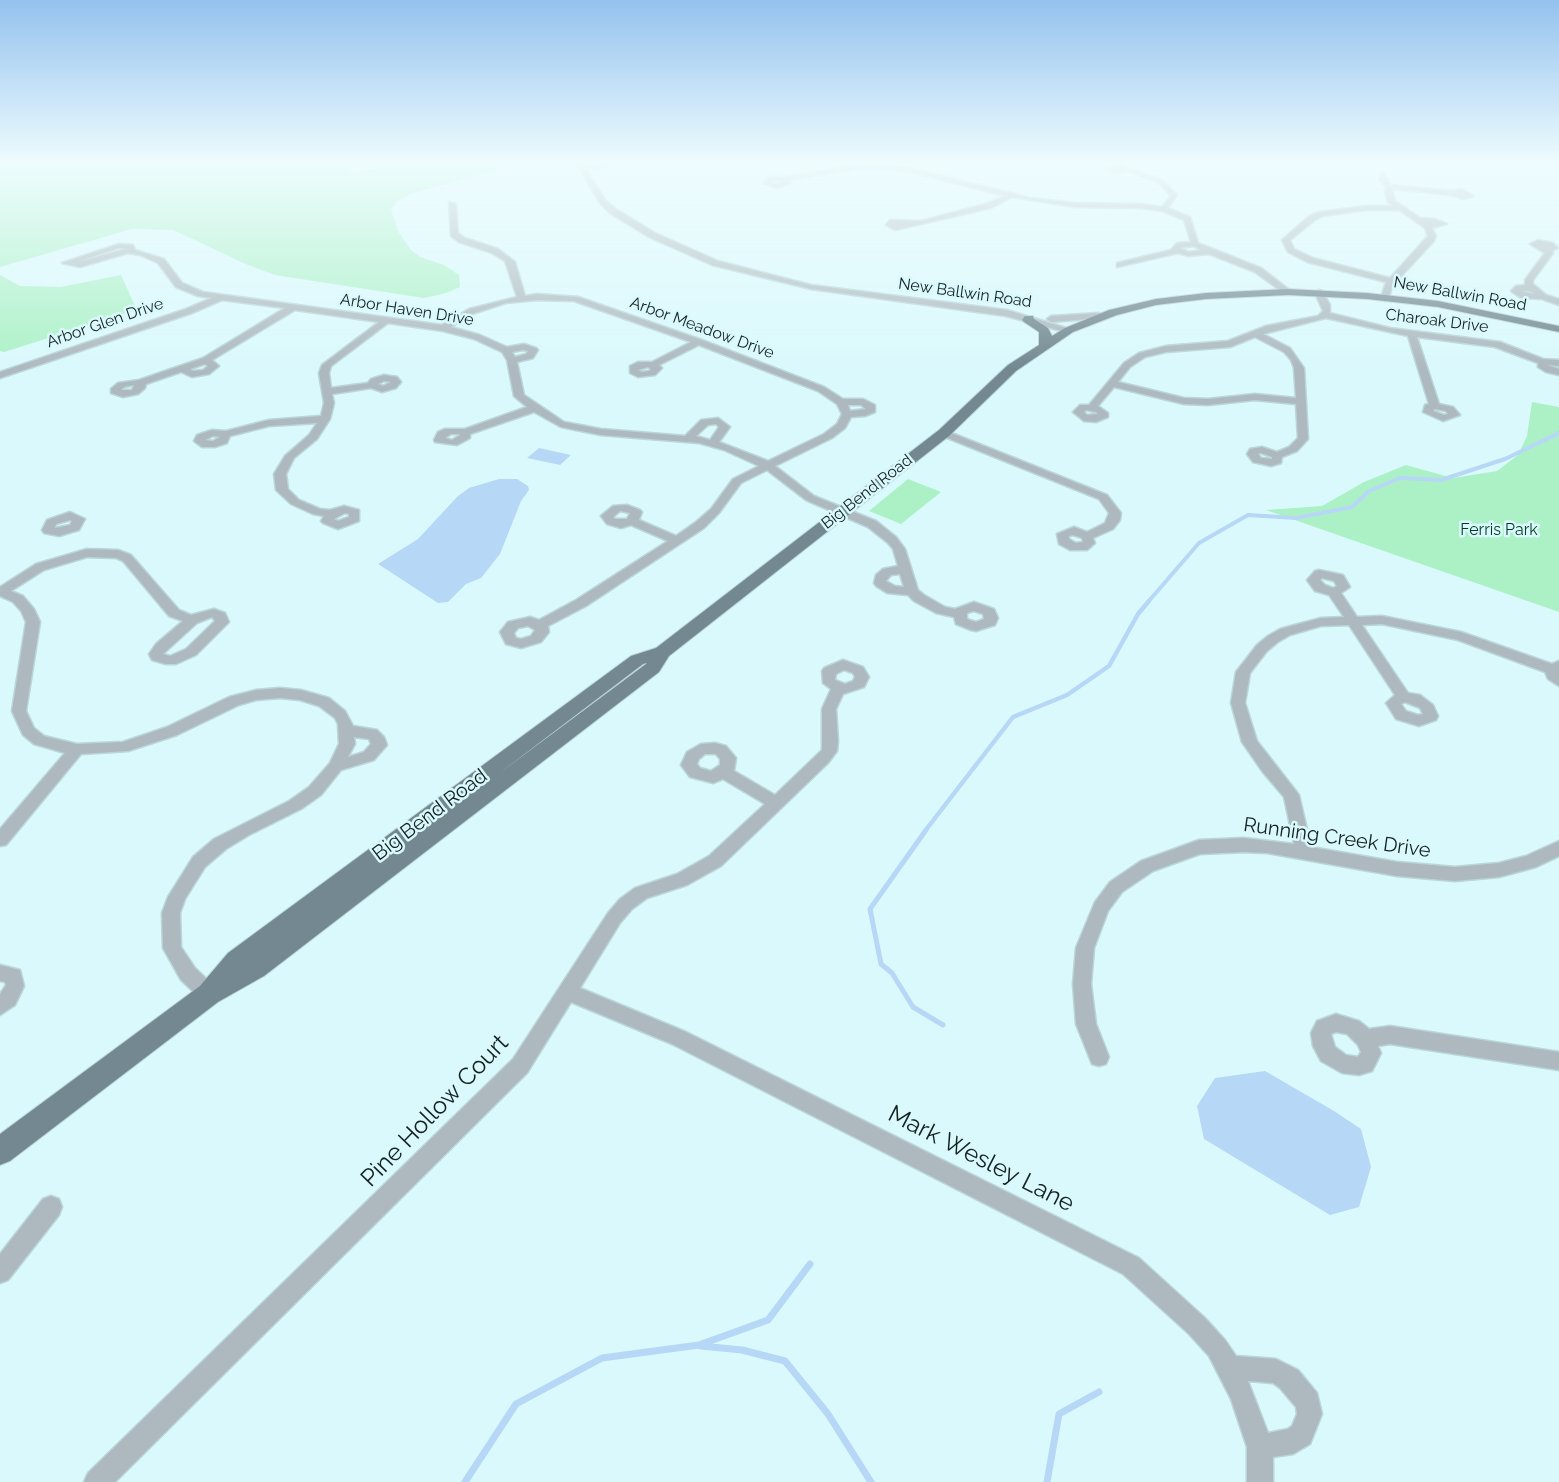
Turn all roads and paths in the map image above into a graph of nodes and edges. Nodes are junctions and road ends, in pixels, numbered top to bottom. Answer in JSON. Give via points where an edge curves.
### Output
{"nodes":[{"id":1,"x":453,"y":231,"type":"edge"},
{"id":2,"x":646,"y":231,"type":"edge"},
{"id":3,"x":1190,"y":231,"type":"edge"},
{"id":4,"x":1296,"y":231,"type":"edge"},
{"id":5,"x":1430,"y":231,"type":"edge"},
{"id":6,"x":1195,"y":244,"type":"junction"},
{"id":7,"x":1547,"y":249,"type":"dead end"},
{"id":8,"x":128,"y":251,"type":"junction"},
{"id":9,"x":1177,"y":251,"type":"junction"},
{"id":10,"x":1210,"y":252,"type":"junction"},
{"id":11,"x":1120,"y":266,"type":"dead end"},
{"id":12,"x":1392,"y":281,"type":"junction"},
{"id":13,"x":1532,"y":289,"type":"junction"},
{"id":14,"x":1288,"y":292,"type":"junction"},
{"id":15,"x":1318,"y":293,"type":"junction"},
{"id":16,"x":1543,"y":297,"type":"junction"},
{"id":17,"x":219,"y":298,"type":"junction"},
{"id":18,"x":521,"y":298,"type":"junction"},
{"id":19,"x":1385,"y":298,"type":"junction"},
{"id":20,"x":1559,"y":302,"type":"edge"},
{"id":21,"x":292,"y":308,"type":"junction"},
{"id":22,"x":1326,"y":315,"type":"junction"},
{"id":23,"x":1099,"y":316,"type":"junction"},
{"id":24,"x":1029,"y":318,"type":"junction"},
{"id":25,"x":385,"y":321,"type":"junction"},
{"id":26,"x":444,"y":328,"type":"junction"},
{"id":27,"x":1559,"y":329,"type":"edge"},
{"id":28,"x":1069,"y":330,"type":"junction"},
{"id":29,"x":1254,"y":333,"type":"junction"},
{"id":30,"x":1412,"y":335,"type":"junction"},
{"id":31,"x":699,"y":342,"type":"junction"},
{"id":32,"x":1045,"y":346,"type":"junction"},
{"id":33,"x":506,"y":350,"type":"junction"},
{"id":34,"x":512,"y":360,"type":"junction"},
{"id":35,"x":1543,"y":362,"type":"junction"},
{"id":36,"x":1559,"y":363,"type":"edge"},
{"id":37,"x":653,"y":365,"type":"dead end"},
{"id":38,"x":1559,"y":372,"type":"edge"},
{"id":39,"x":0,"y":375,"type":"edge"},
{"id":40,"x":140,"y":383,"type":"dead end"},
{"id":41,"x":1112,"y":384,"type":"junction"},
{"id":42,"x":372,"y":385,"type":"dead end"},
{"id":43,"x":328,"y":392,"type":"junction"},
{"id":44,"x":841,"y":402,"type":"junction"},
{"id":45,"x":1302,"y":402,"type":"junction"},
{"id":46,"x":1435,"y":406,"type":"dead end"},
{"id":47,"x":1092,"y":407,"type":"dead end"},
{"id":48,"x":534,"y":408,"type":"junction"},
{"id":49,"x":847,"y":414,"type":"junction"},
{"id":50,"x":325,"y":419,"type":"junction"},
{"id":51,"x":465,"y":432,"type":"dead end"},
{"id":52,"x":944,"y":433,"type":"junction"},
{"id":53,"x":226,"y":434,"type":"dead end"},
{"id":54,"x":687,"y":439,"type":"junction"},
{"id":55,"x":712,"y":443,"type":"junction"},
{"id":56,"x":1277,"y":455,"type":"dead end"},
{"id":57,"x":767,"y":465,"type":"junction"},
{"id":58,"x":842,"y":512,"type":"junction"},
{"id":59,"x":331,"y":514,"type":"dead end"},
{"id":60,"x":632,"y":521,"type":"dead end"},
{"id":61,"x":1087,"y":536,"type":"dead end"},
{"id":62,"x":676,"y":540,"type":"junction"},
{"id":63,"x":905,"y":569,"type":"junction"},
{"id":64,"x":1,"y":591,"type":"edge"},
{"id":65,"x":912,"y":591,"type":"junction"},
{"id":66,"x":1334,"y":592,"type":"dead end"},
{"id":67,"x":959,"y":614,"type":"dead end"},
{"id":68,"x":192,"y":620,"type":"junction"},
{"id":69,"x":1352,"y":620,"type":"junction"},
{"id":70,"x":540,"y":625,"type":"dead end"},
{"id":71,"x":1557,"y":672,"type":"edge"},
{"id":72,"x":839,"y":688,"type":"dead end"},
{"id":73,"x":1403,"y":697,"type":"dead end"},
{"id":74,"x":346,"y":731,"type":"junction"},
{"id":75,"x":77,"y":749,"type":"junction"},
{"id":76,"x":336,"y":766,"type":"junction"},
{"id":77,"x":724,"y":772,"type":"dead end"},
{"id":78,"x":775,"y":803,"type":"junction"},
{"id":79,"x":0,"y":840,"type":"edge"},
{"id":80,"x":1559,"y":848,"type":"edge"},
{"id":81,"x":1304,"y":852,"type":"junction"},
{"id":82,"x":0,"y":973,"type":"edge"},
{"id":83,"x":567,"y":992,"type":"junction"},
{"id":84,"x":209,"y":994,"type":"junction"},
{"id":85,"x":0,"y":1006,"type":"edge"},
{"id":86,"x":1366,"y":1039,"type":"dead end"},
{"id":87,"x":1099,"y":1057,"type":"dead end"},
{"id":88,"x":1559,"y":1061,"type":"edge"},
{"id":89,"x":0,"y":1151,"type":"edge"},
{"id":90,"x":51,"y":1207,"type":"dead end"},
{"id":91,"x":0,"y":1272,"type":"edge"},
{"id":92,"x":1229,"y":1368,"type":"junction"},
{"id":93,"x":1260,"y":1447,"type":"junction"},
{"id":94,"x":97,"y":1482,"type":"edge"},
{"id":95,"x":1260,"y":1482,"type":"edge"}],
"edges":[{"from":1,"to":18,"type":"street","via":[[462,240],[508,259]]},
{"from":2,"to":24,"type":"street","name":"New Ballwin Road","via":[[714,263],[811,287]]},
{"from":3,"to":6,"type":"street"},
{"from":4,"to":12,"type":"street","via":[[1286,240],[1291,250],[1310,260]]},
{"from":5,"to":12,"type":"street","via":[[1430,241]]},
{"from":6,"to":9,"type":"street","via":[[1177,246]]},
{"from":6,"to":10,"type":"street"},
{"from":7,"to":13,"type":"street","via":[[1549,253],[1529,280]]},
{"from":8,"to":8,"type":"street","name":"Arbor Haven Drive","via":[[130,247],[120,246],[66,263],[80,265]]},
{"from":8,"to":17,"type":"street","name":"Arbor Haven Drive","via":[[150,255],[165,265],[179,285]]},
{"from":9,"to":10,"type":"street"},
{"from":9,"to":11,"type":"street"},
{"from":10,"to":14,"type":"street","via":[[1258,270]]},
{"from":12,"to":19,"type":"street"},
{"from":13,"to":16,"type":"street"},
{"from":13,"to":16,"type":"street","via":[[1515,291],[1528,297]]},
{"from":14,"to":15,"type":"main road","name":"New Ballwin Road"},
{"from":14,"to":23,"type":"main road","name":"New Ballwin Road","via":[[1173,299]]},
{"from":15,"to":19,"type":"main road","name":"New Ballwin Road"},
{"from":15,"to":22,"type":"street","via":[[1326,304]]},
{"from":16,"to":20,"type":"street"},
{"from":17,"to":21,"type":"street","name":"Arbor Haven Drive"},
{"from":17,"to":39,"type":"street","name":"Arbor Glen Drive"},
{"from":18,"to":26,"type":"street","name":"Arbor Meadow Drive","via":[[472,310]]},
{"from":18,"to":31,"type":"street","name":"Arbor Meadow Drive","via":[[575,299]]},
{"from":19,"to":27,"type":"main road","name":"New Ballwin Road","via":[[1466,308]]},
{"from":21,"to":25,"type":"street","name":"Arbor Haven Drive"},
{"from":21,"to":40,"type":"street","via":[[206,360],[214,366],[206,372],[192,374],[183,369]]},
{"from":22,"to":29,"type":"street","via":[[1307,323]]},
{"from":22,"to":30,"type":"street","name":"Charoak Drive"},
{"from":23,"to":24,"type":"street"},
{"from":23,"to":28,"type":"main road","name":"New Ballwin Road"},
{"from":24,"to":28,"type":"street","name":"New Ballwin Road"},
{"from":24,"to":32,"type":"main road","via":[[1044,330]]},
{"from":25,"to":26,"type":"street","name":"Arbor Haven Drive"},
{"from":25,"to":43,"type":"street","via":[[327,365],[324,373]]},
{"from":26,"to":33,"type":"street","name":"Arbor Haven Drive"},
{"from":28,"to":32,"type":"main road","name":"Big Bend Road"},
{"from":29,"to":41,"type":"street","via":[[1230,344],[1142,355],[1127,364]]},
{"from":29,"to":45,"type":"street","via":[[1287,350],[1295,359]]},
{"from":30,"to":35,"type":"street","name":"Charoak Drive","via":[[1497,344]]},
{"from":30,"to":46,"type":"street"},
{"from":31,"to":37,"type":"street"},
{"from":31,"to":44,"type":"street","name":"Arbor Meadow Drive","via":[[821,389]]},
{"from":32,"to":52,"type":"main road","name":"Big Bend Road","via":[[1012,368]]},
{"from":33,"to":34,"type":"street"},
{"from":33,"to":34,"type":"street","name":"Arbor Haven Drive","via":[[533,350],[530,356]]},
{"from":34,"to":48,"type":"street","via":[[519,396]]},
{"from":35,"to":36,"type":"street","name":"Charoak Drive"},
{"from":35,"to":38,"type":"street","name":"Charoak Drive","via":[[1545,368]]},
{"from":41,"to":45,"type":"street","via":[[1195,402],[1255,397]]},
{"from":41,"to":47,"type":"street"},
{"from":42,"to":43,"type":"street"},
{"from":43,"to":50,"type":"street"},
{"from":44,"to":49,"type":"street"},
{"from":44,"to":49,"type":"street","via":[[872,406],[865,413]]},
{"from":45,"to":56,"type":"street","via":[[1303,439],[1293,449]]},
{"from":48,"to":51,"type":"street"},
{"from":48,"to":54,"type":"street","via":[[561,424],[578,428]]},
{"from":49,"to":57,"type":"street","via":[[841,426],[828,436]]},
{"from":50,"to":53,"type":"street","via":[[269,423]]},
{"from":50,"to":59,"type":"street","via":[[315,435],[283,465],[280,481],[282,490],[295,502]]},
{"from":52,"to":58,"type":"main road","name":"Big Bend Road"},
{"from":52,"to":61,"type":"street","via":[[1103,497],[1115,513],[1114,520]]},
{"from":54,"to":55,"type":"street"},
{"from":54,"to":55,"type":"street","via":[[705,422],[716,421],[724,427]]},
{"from":55,"to":57,"type":"street"},
{"from":57,"to":58,"type":"street","via":[[810,498]]},
{"from":57,"to":62,"type":"street","via":[[737,481],[707,519]]},
{"from":58,"to":63,"type":"street","via":[[872,524],[892,540]]},
{"from":58,"to":84,"type":"main road","name":"Big Bend Road","via":[[662,652],[653,668],[256,969]]},
{"from":60,"to":62,"type":"street"},
{"from":62,"to":70,"type":"street"},
{"from":63,"to":65,"type":"street"},
{"from":63,"to":65,"type":"street","via":[[886,572],[880,583],[892,590]]},
{"from":64,"to":68,"type":"street","via":[[40,567],[67,544],[127,558],[174,613]]},
{"from":64,"to":75,"type":"street","via":[[18,599],[33,622],[19,711],[28,731],[57,747]]},
{"from":65,"to":67,"type":"street","via":[[930,606]]},
{"from":66,"to":69,"type":"street"},
{"from":68,"to":68,"type":"street","via":[[161,647],[157,657],[165,661],[184,657],[222,622],[217,614],[208,613]]},
{"from":69,"to":71,"type":"street","via":[[1382,620],[1437,630]]},
{"from":69,"to":73,"type":"street"},
{"from":69,"to":81,"type":"street","via":[[1302,626],[1273,639],[1243,672],[1238,703],[1245,729],[1263,761],[1291,795]]},
{"from":72,"to":78,"type":"street","name":"Pine Hollow Court","via":[[829,709],[829,751]]},
{"from":74,"to":75,"type":"street","via":[[340,715],[324,702],[280,693],[234,701],[149,740],[123,747]]},
{"from":74,"to":76,"type":"street","via":[[346,744]]},
{"from":74,"to":76,"type":"street","via":[[372,734],[380,745],[369,756]]},
{"from":75,"to":79,"type":"street"},
{"from":76,"to":84,"type":"street","via":[[315,791],[295,805],[220,844],[200,862],[177,897],[171,913],[172,948],[180,965]]},
{"from":77,"to":78,"type":"street"},
{"from":78,"to":83,"type":"street","name":"Pine Hollow Court","via":[[715,861],[681,880],[641,893],[626,904]]},
{"from":80,"to":81,"type":"street","name":"Running Creek Drive","via":[[1530,862],[1499,870],[1455,874],[1396,869]]},
{"from":81,"to":87,"type":"street","name":"Running Creek Drive","via":[[1256,845],[1199,847],[1147,866],[1116,887],[1101,907],[1085,948],[1082,984],[1086,1024]]},
{"from":82,"to":85,"type":"street","via":[[13,976],[15,986]]},
{"from":83,"to":92,"type":"street","name":"Mark Wesley Lane","via":[[679,1038],[1121,1261],[1177,1305],[1217,1348]]},
{"from":83,"to":94,"type":"street","name":"Pine Hollow Court","via":[[520,1066]]},
{"from":84,"to":89,"type":"main road","name":"Big Bend Road"},
{"from":86,"to":88,"type":"street","via":[[1390,1035]]},
{"from":90,"to":91,"type":"street"},
{"from":92,"to":93,"type":"street","name":"Mark Wesley Lane"},
{"from":92,"to":93,"type":"street","via":[[1276,1371],[1289,1379],[1308,1402],[1310,1414],[1301,1435],[1293,1441]]},
{"from":93,"to":95,"type":"street","name":"Mark Wesley Lane"}]}
